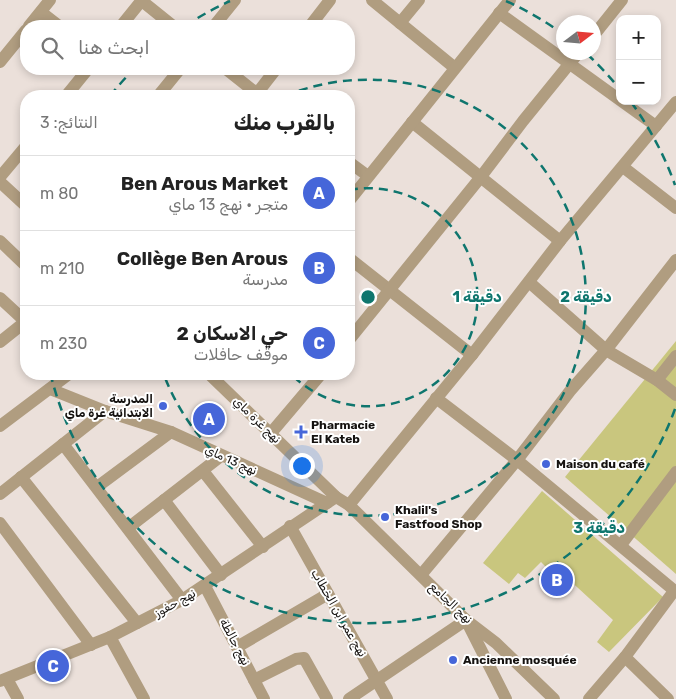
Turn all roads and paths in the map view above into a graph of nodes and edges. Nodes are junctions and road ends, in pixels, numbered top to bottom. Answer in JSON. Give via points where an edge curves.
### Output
{"nodes":[{"id":1,"x":50,"y":0,"type":"edge"},
{"id":2,"x":142,"y":0,"type":"edge"},
{"id":3,"x":235,"y":0,"type":"edge"},
{"id":4,"x":330,"y":0,"type":"edge"},
{"id":5,"x":372,"y":0,"type":"edge"},
{"id":6,"x":419,"y":0,"type":"edge"},
{"id":7,"x":510,"y":0,"type":"edge"},
{"id":8,"x":622,"y":0,"type":"edge"},
{"id":9,"x":40,"y":12,"type":"junction"},
{"id":10,"x":499,"y":13,"type":"junction"},
{"id":11,"x":34,"y":20,"type":"edge"},
{"id":12,"x":51,"y":20,"type":"edge"},
{"id":13,"x":126,"y":20,"type":"edge"},
{"id":14,"x":167,"y":20,"type":"edge"},
{"id":15,"x":219,"y":20,"type":"edge"},
{"id":16,"x":315,"y":20,"type":"edge"},
{"id":17,"x":400,"y":23,"type":"junction"},
{"id":18,"x":601,"y":26,"type":"edge"},
{"id":19,"x":20,"y":37,"type":"edge"},
{"id":20,"x":572,"y":60,"type":"edge"},
{"id":21,"x":0,"y":62,"type":"edge"},
{"id":22,"x":569,"y":64,"type":"junction"},
{"id":23,"x":455,"y":68,"type":"junction"},
{"id":24,"x":83,"y":75,"type":"edge"},
{"id":25,"x":175,"y":75,"type":"edge"},
{"id":26,"x":233,"y":75,"type":"edge"},
{"id":27,"x":272,"y":75,"type":"edge"},
{"id":28,"x":71,"y":90,"type":"edge"},
{"id":29,"x":163,"y":90,"type":"edge"},
{"id":30,"x":251,"y":90,"type":"edge"},
{"id":31,"x":261,"y":90,"type":"edge"},
{"id":32,"x":676,"y":102,"type":"edge"},
{"id":33,"x":412,"y":122,"type":"junction"},
{"id":34,"x":656,"y":126,"type":"junction"},
{"id":35,"x":20,"y":153,"type":"edge"},
{"id":36,"x":355,"y":166,"type":"edge"},
{"id":37,"x":623,"y":166,"type":"junction"},
{"id":38,"x":368,"y":176,"type":"junction"},
{"id":39,"x":0,"y":177,"type":"edge"},
{"id":40,"x":480,"y":178,"type":"junction"},
{"id":41,"x":0,"y":182,"type":"edge"},
{"id":42,"x":355,"y":193,"type":"edge"},
{"id":43,"x":20,"y":200,"type":"edge"},
{"id":44,"x":676,"y":208,"type":"edge"},
{"id":45,"x":0,"y":241,"type":"edge"},
{"id":46,"x":560,"y":242,"type":"junction"},
{"id":47,"x":20,"y":260,"type":"edge"},
{"id":48,"x":676,"y":260,"type":"edge"},
{"id":49,"x":355,"y":263,"type":"edge"},
{"id":50,"x":529,"y":282,"type":"junction"},
{"id":51,"x":389,"y":291,"type":"junction"},
{"id":52,"x":2,"y":304,"type":"edge"},
{"id":53,"x":20,"y":318,"type":"edge"},
{"id":54,"x":20,"y":327,"type":"edge"},
{"id":55,"x":355,"y":333,"type":"edge"},
{"id":56,"x":0,"y":342,"type":"edge"},
{"id":57,"x":606,"y":350,"type":"junction"},
{"id":58,"x":472,"y":355,"type":"junction"},
{"id":59,"x":676,"y":356,"type":"edge"},
{"id":60,"x":61,"y":380,"type":"edge"},
{"id":61,"x":216,"y":380,"type":"edge"},
{"id":62,"x":316,"y":380,"type":"edge"},
{"id":63,"x":657,"y":380,"type":"junction"},
{"id":64,"x":50,"y":389,"type":"junction"},
{"id":65,"x":676,"y":395,"type":"edge"},
{"id":66,"x":436,"y":398,"type":"junction"},
{"id":67,"x":105,"y":411,"type":"junction"},
{"id":68,"x":0,"y":426,"type":"edge"},
{"id":69,"x":170,"y":432,"type":"junction"},
{"id":70,"x":271,"y":433,"type":"junction"},
{"id":71,"x":63,"y":444,"type":"junction"},
{"id":72,"x":221,"y":456,"type":"junction"},
{"id":73,"x":517,"y":460,"type":"junction"},
{"id":74,"x":202,"y":471,"type":"junction"},
{"id":75,"x":676,"y":472,"type":"edge"},
{"id":76,"x":21,"y":477,"type":"junction"},
{"id":77,"x":97,"y":487,"type":"junction"},
{"id":78,"x":0,"y":494,"type":"edge"},
{"id":79,"x":164,"y":500,"type":"junction"},
{"id":80,"x":332,"y":500,"type":"junction"},
{"id":81,"x":349,"y":505,"type":"junction"},
{"id":82,"x":0,"y":522,"type":"edge"},
{"id":83,"x":290,"y":526,"type":"junction"},
{"id":84,"x":128,"y":528,"type":"junction"},
{"id":85,"x":621,"y":545,"type":"junction"},
{"id":86,"x":263,"y":546,"type":"junction"},
{"id":87,"x":220,"y":574,"type":"junction"},
{"id":88,"x":421,"y":575,"type":"junction"},
{"id":89,"x":205,"y":586,"type":"junction"},
{"id":90,"x":675,"y":592,"type":"edge"},
{"id":91,"x":328,"y":594,"type":"junction"},
{"id":92,"x":182,"y":600,"type":"junction"},
{"id":93,"x":466,"y":620,"type":"junction"},
{"id":94,"x":137,"y":623,"type":"junction"},
{"id":95,"x":110,"y":637,"type":"junction"},
{"id":96,"x":91,"y":645,"type":"junction"},
{"id":97,"x":237,"y":647,"type":"junction"},
{"id":98,"x":624,"y":656,"type":"junction"},
{"id":99,"x":4,"y":680,"type":"edge"},
{"id":100,"x":254,"y":680,"type":"junction"},
{"id":101,"x":377,"y":680,"type":"junction"},
{"id":102,"x":18,"y":699,"type":"edge"},
{"id":103,"x":144,"y":699,"type":"edge"},
{"id":104,"x":264,"y":699,"type":"edge"},
{"id":105,"x":327,"y":699,"type":"edge"},
{"id":106,"x":349,"y":699,"type":"edge"},
{"id":107,"x":387,"y":699,"type":"edge"},
{"id":108,"x":506,"y":699,"type":"edge"},
{"id":109,"x":554,"y":699,"type":"edge"},
{"id":110,"x":589,"y":699,"type":"edge"},
{"id":111,"x":668,"y":699,"type":"edge"}],
"edges":[{"from":1,"to":9,"type":"street"},
{"from":2,"to":13,"type":"street"},
{"from":2,"to":14,"type":"street"},
{"from":3,"to":15,"type":"street"},
{"from":4,"to":16,"type":"street"},
{"from":5,"to":17,"type":"street"},
{"from":6,"to":17,"type":"street"},
{"from":7,"to":10,"type":"street"},
{"from":8,"to":18,"type":"street"},
{"from":9,"to":11,"type":"street"},
{"from":9,"to":12,"type":"street"},
{"from":10,"to":22,"type":"street"},
{"from":10,"to":23,"type":"street"},
{"from":17,"to":23,"type":"street"},
{"from":19,"to":21,"type":"street"},
{"from":20,"to":22,"type":"street"},
{"from":22,"to":34,"type":"street"},
{"from":22,"to":40,"type":"street"},
{"from":23,"to":33,"type":"street"},
{"from":24,"to":28,"type":"street"},
{"from":25,"to":29,"type":"street"},
{"from":26,"to":30,"type":"street"},
{"from":27,"to":31,"type":"street"},
{"from":32,"to":34,"type":"street"},
{"from":33,"to":38,"type":"street"},
{"from":33,"to":40,"type":"street"},
{"from":34,"to":37,"type":"street"},
{"from":35,"to":39,"type":"street"},
{"from":36,"to":38,"type":"street"},
{"from":37,"to":44,"type":"street"},
{"from":37,"to":46,"type":"street"},
{"from":38,"to":42,"type":"street"},
{"from":40,"to":46,"type":"street"},
{"from":40,"to":51,"type":"street"},
{"from":41,"to":43,"type":"street"},
{"from":45,"to":47,"type":"street"},
{"from":46,"to":50,"type":"street"},
{"from":48,"to":57,"type":"street"},
{"from":49,"to":51,"type":"street"},
{"from":50,"to":57,"type":"street"},
{"from":50,"to":58,"type":"street"},
{"from":51,"to":55,"type":"street"},
{"from":51,"to":58,"type":"street"},
{"from":52,"to":53,"type":"street"},
{"from":54,"to":56,"type":"street"},
{"from":57,"to":63,"type":"street"},
{"from":57,"to":73,"type":"street"},
{"from":58,"to":66,"type":"street"},
{"from":59,"to":63,"type":"street"},
{"from":60,"to":64,"type":"street"},
{"from":61,"to":70,"type":"street","name":"نهج غرة ماي"},
{"from":62,"to":70,"type":"street"},
{"from":63,"to":65,"type":"street"},
{"from":64,"to":67,"type":"street","name":"نهج 13 ماي"},
{"from":64,"to":68,"type":"street"},
{"from":66,"to":73,"type":"street"},
{"from":66,"to":81,"type":"street"},
{"from":67,"to":69,"type":"street","name":"نهج 13 ماي"},
{"from":67,"to":71,"type":"street"},
{"from":69,"to":72,"type":"street","name":"نهج 13 ماي"},
{"from":69,"to":77,"type":"street"},
{"from":70,"to":80,"type":"street","name":"نهج غرة ماي"},
{"from":71,"to":76,"type":"street"},
{"from":71,"to":77,"type":"street"},
{"from":72,"to":74,"type":"street"},
{"from":72,"to":80,"type":"street","name":"نهج 13 ماي"},
{"from":73,"to":85,"type":"street"},
{"from":73,"to":88,"type":"street"},
{"from":74,"to":79,"type":"street"},
{"from":74,"to":86,"type":"street"},
{"from":75,"to":85,"type":"street"},
{"from":76,"to":78,"type":"street"},
{"from":76,"to":94,"type":"street"},
{"from":77,"to":84,"type":"street"},
{"from":79,"to":84,"type":"street"},
{"from":79,"to":87,"type":"street"},
{"from":80,"to":81,"type":"street","name":"نهج غرة ماي"},
{"from":80,"to":83,"type":"street","name":"نهج حفوز"},
{"from":81,"to":88,"type":"street","name":"نهج الجامع"},
{"from":82,"to":96,"type":"street"},
{"from":83,"to":86,"type":"street","name":"نهج حفوز"},
{"from":83,"to":91,"type":"street","name":"نهج عمر ابن الخطاب"},
{"from":84,"to":92,"type":"street"},
{"from":85,"to":90,"type":"street"},
{"from":86,"to":87,"type":"street","name":"نهج حفوز"},
{"from":87,"to":89,"type":"street","name":"نهج حفوز"},
{"from":88,"to":93,"type":"street","name":"نهج الجامع"},
{"from":89,"to":92,"type":"street","name":"نهج حفوز"},
{"from":89,"to":97,"type":"street","name":"نهج جالطة"},
{"from":90,"to":98,"type":"street"},
{"from":91,"to":97,"type":"street"},
{"from":91,"to":101,"type":"street","name":"نهج عمر ابن الخطاب"},
{"from":92,"to":94,"type":"street","name":"نهج حفوز"},
{"from":93,"to":101,"type":"street"},
{"from":93,"to":108,"type":"street"},
{"from":93,"to":109,"type":"street","name":"نهج الجامع","via":[[496,643]]},
{"from":94,"to":95,"type":"street","name":"نهج حفوز"},
{"from":95,"to":96,"type":"street","name":"نهج حفوز"},
{"from":95,"to":103,"type":"street"},
{"from":96,"to":99,"type":"street","name":"نهج حفوز"},
{"from":97,"to":100,"type":"street","name":"نهج جالطة"},
{"from":98,"to":110,"type":"street"},
{"from":98,"to":111,"type":"street"},
{"from":99,"to":102,"type":"street"},
{"from":100,"to":104,"type":"street","name":"نهج جالطة"},
{"from":100,"to":105,"type":"street","via":[[304,658]]},
{"from":101,"to":106,"type":"street"},
{"from":101,"to":107,"type":"street","name":"نهج عمر ابن الخطاب"}]}
